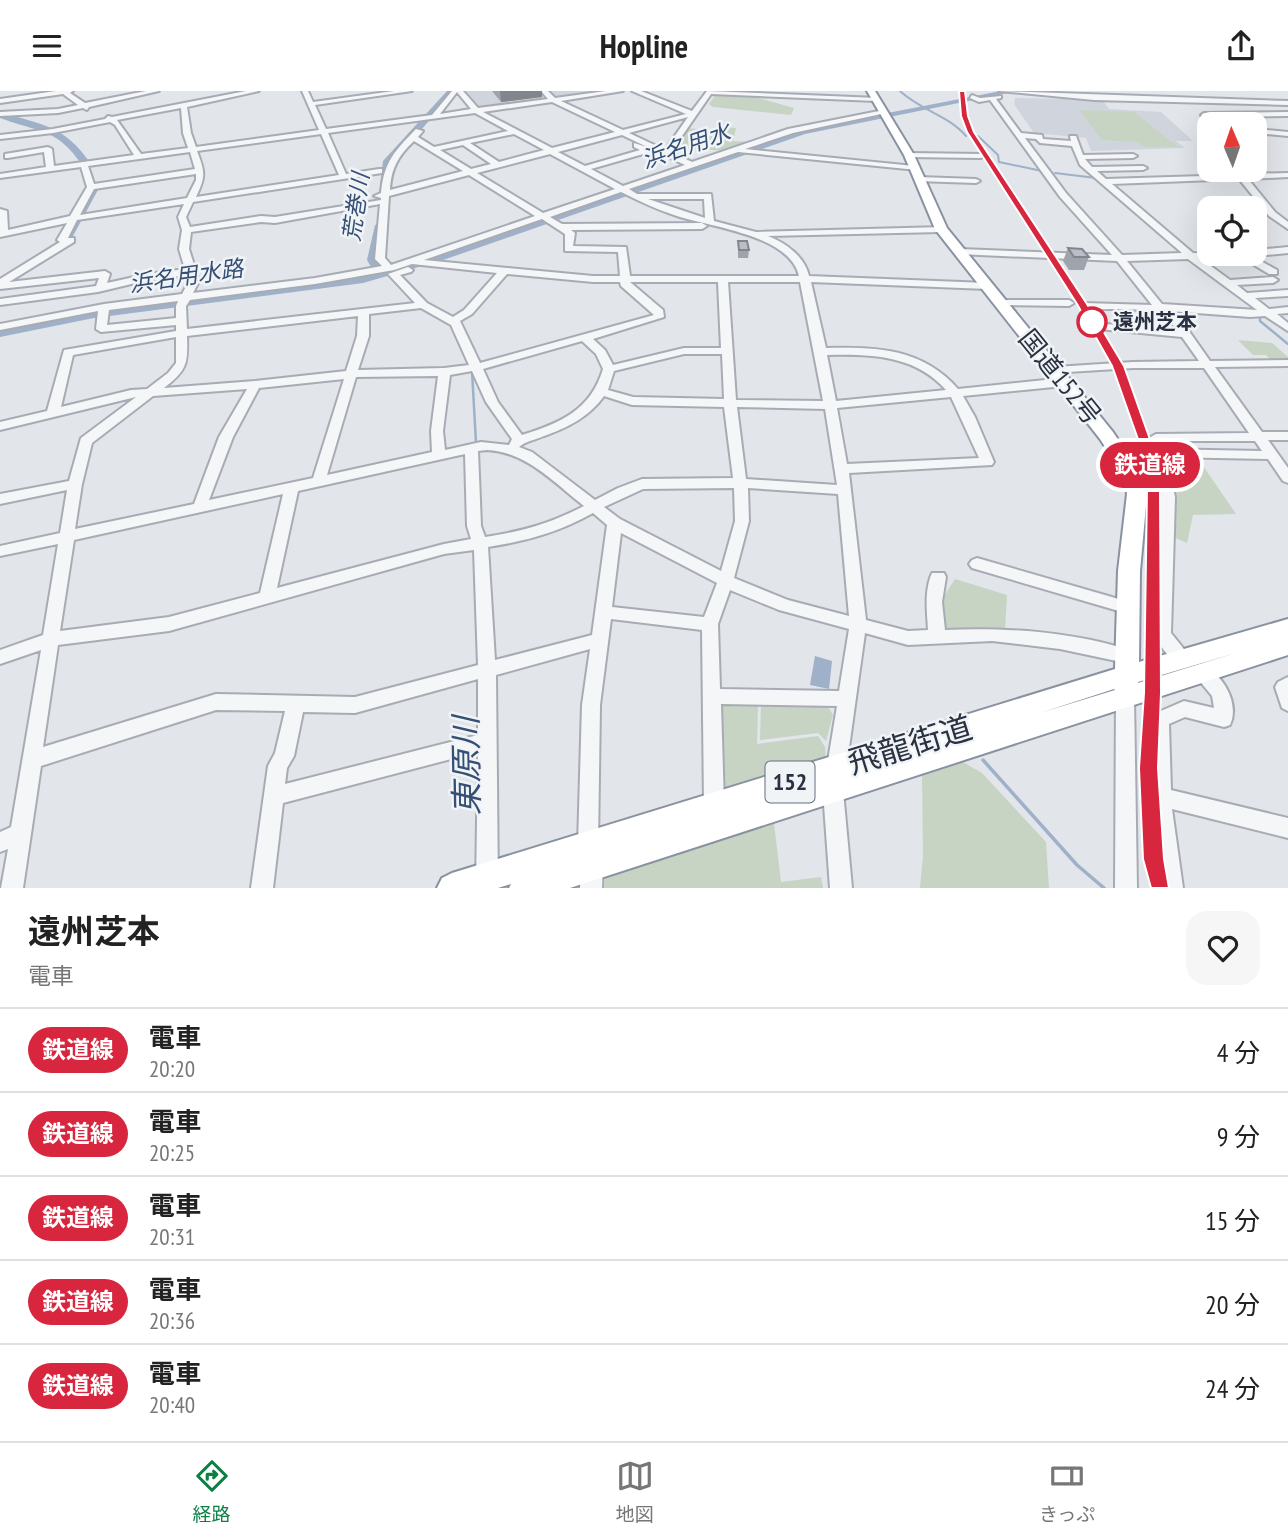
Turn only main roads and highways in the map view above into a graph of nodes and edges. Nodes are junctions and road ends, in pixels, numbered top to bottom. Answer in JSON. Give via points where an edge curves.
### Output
{"nodes":[{"id":1,"x":874,"y":95,"type":"edge"},
{"id":2,"x":1288,"y":628,"type":"edge"},
{"id":3,"x":1288,"y":646,"type":"edge"},
{"id":4,"x":1192,"y":666,"type":"junction"},
{"id":5,"x":1126,"y":676,"type":"junction"},
{"id":6,"x":834,"y":780,"type":"junction"},
{"id":7,"x":590,"y":866,"type":"edge"},
{"id":8,"x":487,"y":883,"type":"edge"},
{"id":9,"x":452,"y":888,"type":"edge"},
{"id":10,"x":524,"y":888,"type":"edge"}],
"edges":[{"from":1,"to":5,"type":"highway","name":"国道152号","via":[[914,167],[941,229],[1107,436],[1134,477],[1137,494]]},
{"from":2,"to":4,"type":"highway","name":"飛龍街道","number":"152"},
{"from":3,"to":4,"type":"highway","name":"飛龍街道","number":"152"},
{"from":4,"to":5,"type":"highway","name":"飛龍街道","number":"152"},
{"from":5,"to":6,"type":"highway","name":"飛龍街道","number":"152"},
{"from":6,"to":7,"type":"highway","name":"飛龍街道","number":"152"},
{"from":6,"to":7,"type":"highway","name":"飛龍街道","number":"152","via":[[714,805]]},
{"from":7,"to":8,"type":"highway","name":"飛龍街道","number":"152"},
{"from":7,"to":10,"type":"highway","name":"飛龍街道","number":"152"},
{"from":8,"to":9,"type":"highway","name":"飛龍街道","number":"152"}]}
